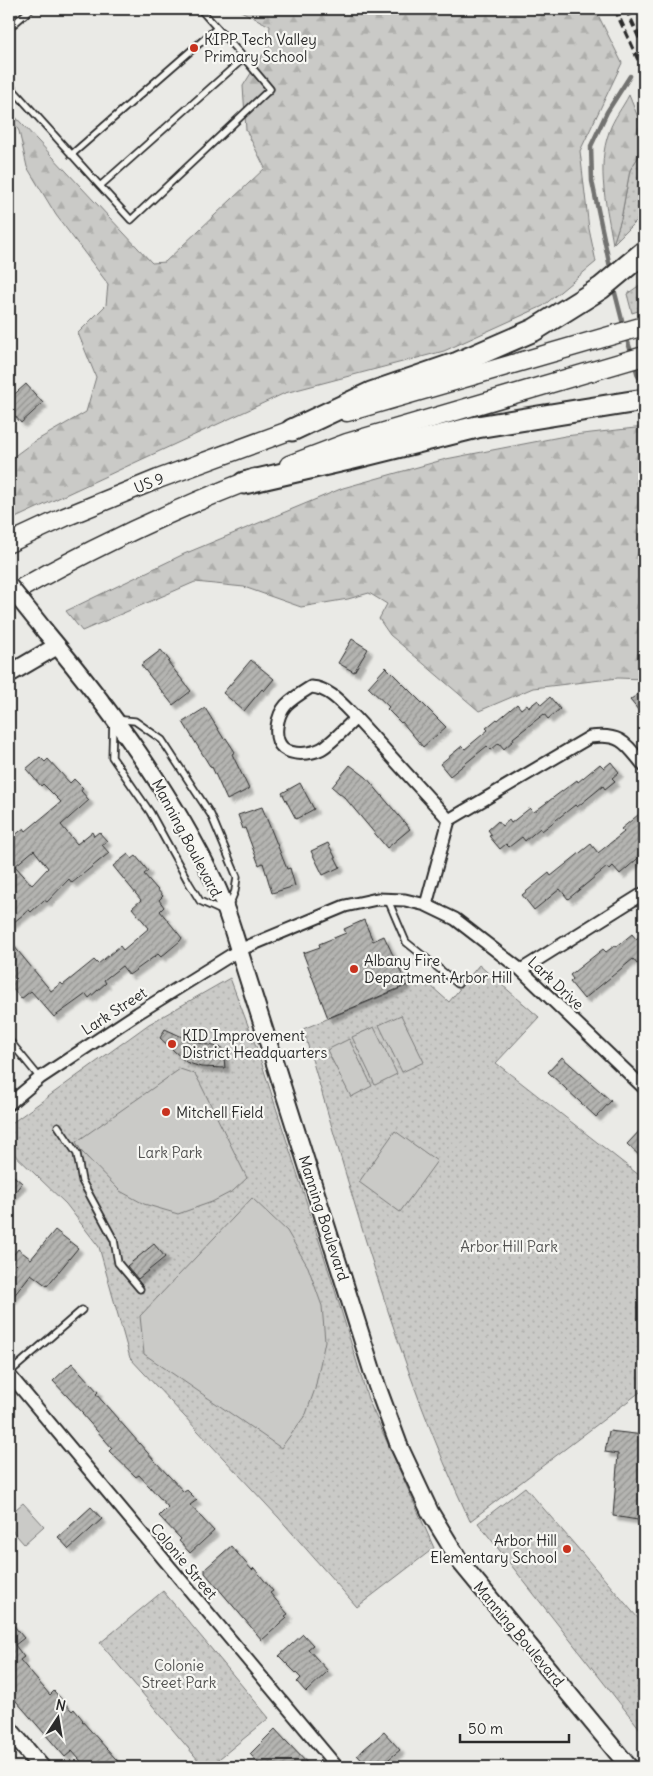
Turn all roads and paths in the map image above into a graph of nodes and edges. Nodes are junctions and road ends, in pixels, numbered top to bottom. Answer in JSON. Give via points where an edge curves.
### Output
{"nodes":[{"id":1,"x":31,"y":9,"type":"edge"},
{"id":2,"x":200,"y":9,"type":"edge"},
{"id":3,"x":9,"y":28,"type":"edge"},
{"id":4,"x":217,"y":28,"type":"junction"},
{"id":5,"x":244,"y":58,"type":"junction"},
{"id":6,"x":9,"y":85,"type":"edge"},
{"id":7,"x":72,"y":155,"type":"junction"},
{"id":8,"x":100,"y":186,"type":"junction"},
{"id":9,"x":644,"y":252,"type":"edge"},
{"id":10,"x":644,"y":326,"type":"edge"},
{"id":11,"x":644,"y":356,"type":"edge"},
{"id":12,"x":644,"y":400,"type":"edge"},
{"id":13,"x":292,"y":430,"type":"junction"},
{"id":14,"x":244,"y":483,"type":"junction"},
{"id":15,"x":12,"y":545,"type":"edge"},
{"id":16,"x":9,"y":586,"type":"edge"},
{"id":17,"x":9,"y":595,"type":"edge"},
{"id":18,"x":57,"y":646,"type":"junction"},
{"id":19,"x":9,"y":674,"type":"edge"},
{"id":20,"x":356,"y":718,"type":"junction"},
{"id":21,"x":113,"y":719,"type":"junction"},
{"id":22,"x":644,"y":766,"type":"edge"},
{"id":23,"x":449,"y":820,"type":"junction"},
{"id":24,"x":644,"y":893,"type":"edge"},
{"id":25,"x":387,"y":899,"type":"junction"},
{"id":26,"x":426,"y":905,"type":"junction"},
{"id":27,"x":226,"y":913,"type":"junction"},
{"id":28,"x":239,"y":950,"type":"junction"},
{"id":29,"x":521,"y":970,"type":"junction"},
{"id":30,"x":458,"y":984,"type":"dead end"},
{"id":31,"x":9,"y":1040,"type":"edge"},
{"id":32,"x":40,"y":1078,"type":"junction"},
{"id":33,"x":644,"y":1088,"type":"edge"},
{"id":34,"x":9,"y":1102,"type":"edge"},
{"id":35,"x":58,"y":1126,"type":"dead end"},
{"id":36,"x":140,"y":1289,"type":"dead end"},
{"id":37,"x":82,"y":1310,"type":"dead end"},
{"id":38,"x":9,"y":1373,"type":"edge"},
{"id":39,"x":9,"y":1729,"type":"edge"},
{"id":40,"x":41,"y":1767,"type":"edge"},
{"id":41,"x":337,"y":1767,"type":"edge"},
{"id":42,"x":629,"y":1767,"type":"edge"}],
"edges":[{"from":1,"to":3,"type":"lane"},
{"from":2,"to":4,"type":"lane"},
{"from":4,"to":5,"type":"lane"},
{"from":4,"to":7,"type":"lane"},
{"from":5,"to":8,"type":"lane"},
{"from":5,"to":8,"type":"lane","via":[[270,89],[131,220]]},
{"from":6,"to":7,"type":"lane"},
{"from":7,"to":8,"type":"lane"},
{"from":9,"to":13,"type":"highway","via":[[601,288],[534,330],[458,363],[371,393]]},
{"from":10,"to":13,"type":"main road","number":"US 9"},
{"from":11,"to":14,"type":"main road","via":[[347,443]]},
{"from":12,"to":14,"type":"highway","via":[[477,428]]},
{"from":13,"to":15,"type":"main road","name":"US 9","number":"US 9","via":[[167,475],[34,531]]},
{"from":14,"to":17,"type":"main road","via":[[90,550]]},
{"from":16,"to":18,"type":"street","name":"Manning Boulevard","bridge":true},
{"from":18,"to":19,"type":"street"},
{"from":18,"to":21,"type":"street","name":"Manning Boulevard"},
{"from":20,"to":20,"type":"street","via":[[328,692],[311,687],[286,705],[276,729],[283,748],[306,754],[322,749]]},
{"from":20,"to":23,"type":"street"},
{"from":21,"to":27,"type":"street","name":"Manning Boulevard","via":[[159,782],[217,887]]},
{"from":21,"to":27,"type":"lane","via":[[112,757],[150,812],[200,901]]},
{"from":21,"to":27,"type":"lane","via":[[135,721],[162,740],[211,815],[237,877]]},
{"from":22,"to":23,"type":"street","via":[[625,742],[604,735],[590,736]]},
{"from":23,"to":26,"type":"street"},
{"from":24,"to":29,"type":"street"},
{"from":25,"to":26,"type":"street","name":"Lark Drive"},
{"from":25,"to":28,"type":"street","name":"Lark Drive","via":[[345,906]]},
{"from":25,"to":30,"type":"lane","via":[[406,942]]},
{"from":26,"to":29,"type":"street","name":"Lark Drive","via":[[455,919]]},
{"from":27,"to":28,"type":"street","name":"Manning Boulevard"},
{"from":28,"to":32,"type":"street","name":"Lark Street"},
{"from":28,"to":42,"type":"street","name":"Manning Boulevard","via":[[377,1386],[408,1466],[430,1512],[461,1563]]},
{"from":29,"to":33,"type":"street","name":"Lark Drive"},
{"from":31,"to":32,"type":"lane"},
{"from":32,"to":34,"type":"street","name":"Lark Street"},
{"from":35,"to":36,"type":"lane","via":[[77,1154],[82,1181],[114,1240],[118,1263]]},
{"from":37,"to":38,"type":"lane"},
{"from":38,"to":41,"type":"street","name":"Colonie Street"},
{"from":39,"to":40,"type":"street"}]}
